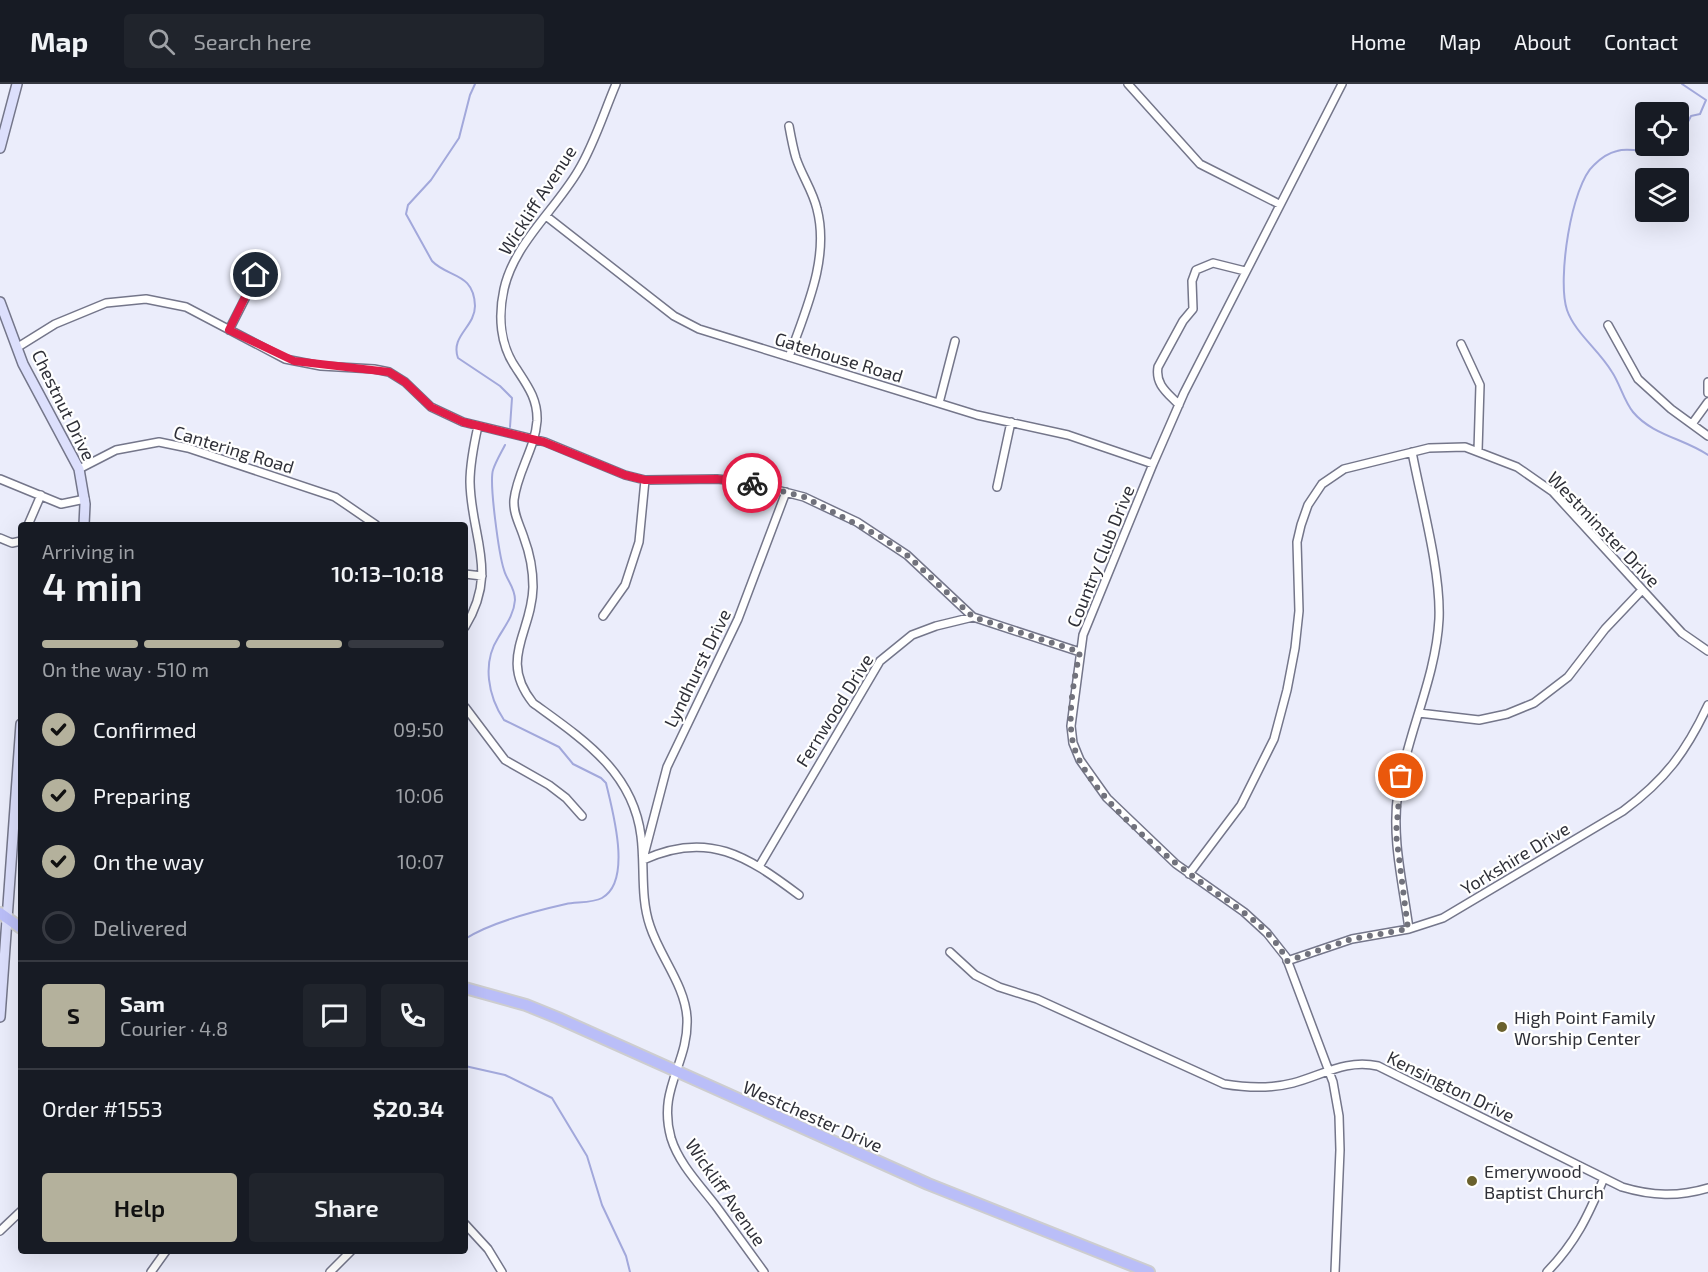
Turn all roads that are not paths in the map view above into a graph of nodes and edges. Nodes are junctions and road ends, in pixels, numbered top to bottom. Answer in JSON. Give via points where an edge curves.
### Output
{"nodes":[{"id":1,"x":17,"y":84,"type":"edge"},
{"id":2,"x":616,"y":84,"type":"edge"},
{"id":3,"x":1128,"y":84,"type":"edge"},
{"id":4,"x":1342,"y":84,"type":"edge"},
{"id":5,"x":789,"y":126,"type":"dead end"},
{"id":6,"x":0,"y":148,"type":"edge"},
{"id":7,"x":1280,"y":204,"type":"junction"},
{"id":8,"x":546,"y":216,"type":"junction"},
{"id":9,"x":1245,"y":271,"type":"junction"},
{"id":10,"x":256,"y":275,"type":"dead end"},
{"id":11,"x":0,"y":302,"type":"edge"},
{"id":12,"x":1608,"y":325,"type":"dead end"},
{"id":13,"x":229,"y":330,"type":"junction"},
{"id":14,"x":955,"y":341,"type":"dead end"},
{"id":15,"x":1461,"y":344,"type":"dead end"},
{"id":16,"x":18,"y":347,"type":"junction"},
{"id":17,"x":789,"y":357,"type":"junction"},
{"id":18,"x":1708,"y":382,"type":"edge"},
{"id":19,"x":1708,"y":393,"type":"edge"},
{"id":20,"x":1708,"y":402,"type":"edge"},
{"id":21,"x":939,"y":403,"type":"junction"},
{"id":22,"x":1179,"y":405,"type":"junction"},
{"id":23,"x":1011,"y":422,"type":"junction"},
{"id":24,"x":1692,"y":424,"type":"junction"},
{"id":25,"x":478,"y":426,"type":"junction"},
{"id":26,"x":1708,"y":436,"type":"edge"},
{"id":27,"x":533,"y":439,"type":"junction"},
{"id":28,"x":1478,"y":451,"type":"junction"},
{"id":29,"x":1412,"y":452,"type":"junction"},
{"id":30,"x":1153,"y":464,"type":"junction"},
{"id":31,"x":79,"y":469,"type":"junction"},
{"id":32,"x":0,"y":479,"type":"edge"},
{"id":33,"x":645,"y":480,"type":"junction"},
{"id":34,"x":997,"y":488,"type":"dead end"},
{"id":35,"x":786,"y":492,"type":"junction"},
{"id":36,"x":41,"y":495,"type":"junction"},
{"id":37,"x":85,"y":499,"type":"junction"},
{"id":38,"x":29,"y":522,"type":"edge"},
{"id":39,"x":84,"y":522,"type":"edge"},
{"id":40,"x":372,"y":522,"type":"edge"},
{"id":41,"x":0,"y":538,"type":"edge"},
{"id":42,"x":18,"y":542,"type":"edge"},
{"id":43,"x":468,"y":574,"type":"edge"},
{"id":44,"x":482,"y":576,"type":"junction"},
{"id":45,"x":1642,"y":590,"type":"junction"},
{"id":46,"x":603,"y":616,"type":"dead end"},
{"id":47,"x":973,"y":617,"type":"junction"},
{"id":48,"x":468,"y":621,"type":"edge"},
{"id":49,"x":1708,"y":651,"type":"edge"},
{"id":50,"x":1080,"y":652,"type":"junction"},
{"id":51,"x":1708,"y":705,"type":"edge"},
{"id":52,"x":468,"y":711,"type":"edge"},
{"id":53,"x":1419,"y":713,"type":"junction"},
{"id":54,"x":18,"y":756,"type":"edge"},
{"id":55,"x":582,"y":816,"type":"dead end"},
{"id":56,"x":643,"y":860,"type":"junction"},
{"id":57,"x":759,"y":866,"type":"junction"},
{"id":58,"x":1189,"y":874,"type":"junction"},
{"id":59,"x":799,"y":895,"type":"dead end"},
{"id":60,"x":3,"y":916,"type":"edge"},
{"id":61,"x":18,"y":926,"type":"edge"},
{"id":62,"x":1408,"y":929,"type":"junction"},
{"id":63,"x":950,"y":952,"type":"dead end"},
{"id":64,"x":1287,"y":961,"type":"junction"},
{"id":65,"x":468,"y":989,"type":"edge"},
{"id":66,"x":0,"y":1017,"type":"edge"},
{"id":67,"x":1329,"y":1070,"type":"junction"},
{"id":68,"x":676,"y":1073,"type":"junction"},
{"id":69,"x":1604,"y":1178,"type":"junction"},
{"id":70,"x":1708,"y":1188,"type":"edge"},
{"id":71,"x":18,"y":1214,"type":"edge"},
{"id":72,"x":468,"y":1227,"type":"edge"},
{"id":73,"x":0,"y":1231,"type":"edge"},
{"id":74,"x":164,"y":1254,"type":"edge"},
{"id":75,"x":348,"y":1254,"type":"edge"},
{"id":76,"x":151,"y":1272,"type":"edge"},
{"id":77,"x":330,"y":1272,"type":"edge"},
{"id":78,"x":502,"y":1272,"type":"edge"},
{"id":79,"x":764,"y":1272,"type":"edge"},
{"id":80,"x":1149,"y":1272,"type":"edge"},
{"id":81,"x":1335,"y":1272,"type":"edge"},
{"id":82,"x":1547,"y":1272,"type":"edge"}],
"edges":[{"from":1,"to":6,"type":"street"},
{"from":2,"to":8,"type":"street","name":"Wickliff Avenue","via":[[579,169]]},
{"from":3,"to":7,"type":"street","via":[[1200,164]]},
{"from":4,"to":7,"type":"street","name":"Country Club Drive"},
{"from":5,"to":17,"type":"street","via":[[796,159],[818,210],[820,249],[814,285]]},
{"from":7,"to":9,"type":"street","name":"Country Club Drive"},
{"from":8,"to":17,"type":"street","name":"Gatehouse Road","via":[[674,316],[699,329]]},
{"from":8,"to":27,"type":"street","name":"Wickliff Avenue","via":[[513,264],[500,311],[501,334],[508,354],[535,401]]},
{"from":9,"to":22,"type":"street","name":"Country Club Drive"},
{"from":9,"to":22,"type":"street","via":[[1213,263],[1204,265],[1194,275],[1193,309],[1183,321],[1157,376],[1159,384]]},
{"from":10,"to":13,"type":"street"},
{"from":11,"to":16,"type":"street","name":"Chestnut Drive"},
{"from":12,"to":24,"type":"street","via":[[1638,379]]},
{"from":13,"to":16,"type":"street","via":[[186,307],[127,299],[106,303],[55,324]]},
{"from":13,"to":25,"type":"street","via":[[294,361],[389,372],[431,407]]},
{"from":14,"to":21,"type":"street"},
{"from":15,"to":28,"type":"street","via":[[1480,385]]},
{"from":16,"to":31,"type":"street","name":"Chestnut Drive","via":[[23,364]]},
{"from":17,"to":21,"type":"street","name":"Gatehouse Road"},
{"from":18,"to":19,"type":"street"},
{"from":20,"to":24,"type":"street"},
{"from":21,"to":23,"type":"street","name":"Gatehouse Road"},
{"from":22,"to":30,"type":"street","name":"Country Club Drive"},
{"from":23,"to":30,"type":"street","name":"Gatehouse Road","via":[[1068,435]]},
{"from":23,"to":34,"type":"street"},
{"from":24,"to":26,"type":"street"},
{"from":25,"to":27,"type":"street"},
{"from":25,"to":44,"type":"street","via":[[470,482],[482,549]]},
{"from":27,"to":33,"type":"street"},
{"from":27,"to":56,"type":"street","name":"Wickliff Avenue","via":[[514,501],[533,583],[516,654],[518,677],[533,703],[585,741],[613,768],[631,800],[641,833]]},
{"from":28,"to":29,"type":"street","name":"Westminster Drive","via":[[1465,447]]},
{"from":28,"to":45,"type":"street","name":"Westminster Drive","via":[[1517,467],[1553,492]]},
{"from":29,"to":53,"type":"street","via":[[1439,606],[1437,636]]},
{"from":29,"to":58,"type":"street","name":"Westminster Drive","via":[[1344,469],[1322,484],[1308,505],[1297,542],[1299,611],[1295,648],[1274,739],[1241,805]]},
{"from":30,"to":50,"type":"street","name":"Country Club Drive","via":[[1086,627]]},
{"from":31,"to":37,"type":"street","name":"Chestnut Drive"},
{"from":31,"to":40,"type":"street","name":"Cantering Road","via":[[116,450],[159,442],[335,497]]},
{"from":32,"to":36,"type":"street"},
{"from":33,"to":35,"type":"street","via":[[717,479]]},
{"from":33,"to":46,"type":"street","via":[[639,542],[625,585]]},
{"from":35,"to":47,"type":"street","via":[[836,512],[881,537],[907,555]]},
{"from":35,"to":56,"type":"street","name":"Lyndhurst Drive","via":[[738,619],[667,767]]},
{"from":36,"to":37,"type":"street","via":[[61,504]]},
{"from":36,"to":38,"type":"street"},
{"from":37,"to":39,"type":"street","name":"Chestnut Drive"},
{"from":41,"to":42,"type":"street"},
{"from":43,"to":44,"type":"street"},
{"from":44,"to":48,"type":"street"},
{"from":45,"to":49,"type":"street","name":"Westminster Drive","via":[[1682,633]]},
{"from":45,"to":53,"type":"street","via":[[1568,677],[1534,703],[1479,720]]},
{"from":47,"to":50,"type":"street"},
{"from":47,"to":57,"type":"street","name":"Fernwood Drive","via":[[912,635],[880,661]]},
{"from":50,"to":58,"type":"street","name":"Country Club Drive","via":[[1071,726],[1080,760],[1126,818]]},
{"from":51,"to":62,"type":"street","name":"Yorkshire Drive","via":[[1682,755],[1647,793],[1623,811],[1443,918]]},
{"from":52,"to":55,"type":"street","via":[[505,760],[549,785]]},
{"from":53,"to":62,"type":"street","via":[[1396,810]]},
{"from":54,"to":60,"type":"street"},
{"from":56,"to":57,"type":"street","via":[[671,849],[701,847],[729,852]]},
{"from":56,"to":68,"type":"street","name":"Wickliff Avenue","via":[[649,924],[681,993],[687,1019]]},
{"from":57,"to":59,"type":"street"},
{"from":58,"to":64,"type":"street","name":"Country Club Drive","via":[[1244,912],[1267,933]]},
{"from":60,"to":61,"type":"main road"},
{"from":60,"to":66,"type":"street"},
{"from":62,"to":64,"type":"street","name":"Yorkshire Drive","via":[[1352,939]]},
{"from":63,"to":67,"type":"street","name":"Kensington Drive","via":[[975,975],[999,987],[1037,999],[1224,1084],[1273,1087]]},
{"from":64,"to":67,"type":"street","name":"Country Club Drive"},
{"from":65,"to":68,"type":"main road","name":"Westchester Drive","via":[[558,1018]]},
{"from":67,"to":69,"type":"street","name":"Kensington Drive","via":[[1353,1064],[1378,1066]]},
{"from":67,"to":81,"type":"street","name":"Country Club Drive","via":[[1339,1116]]},
{"from":68,"to":79,"type":"street","name":"Wickliff Avenue","via":[[666,1102],[676,1151]]},
{"from":68,"to":80,"type":"main road","name":"Westchester Drive","via":[[928,1184]]},
{"from":69,"to":70,"type":"street","name":"Kensington Drive","via":[[1656,1195]]},
{"from":69,"to":82,"type":"street","via":[[1583,1228]]},
{"from":71,"to":73,"type":"street"},
{"from":72,"to":78,"type":"street"},
{"from":74,"to":76,"type":"street"},
{"from":75,"to":77,"type":"street"}]}
